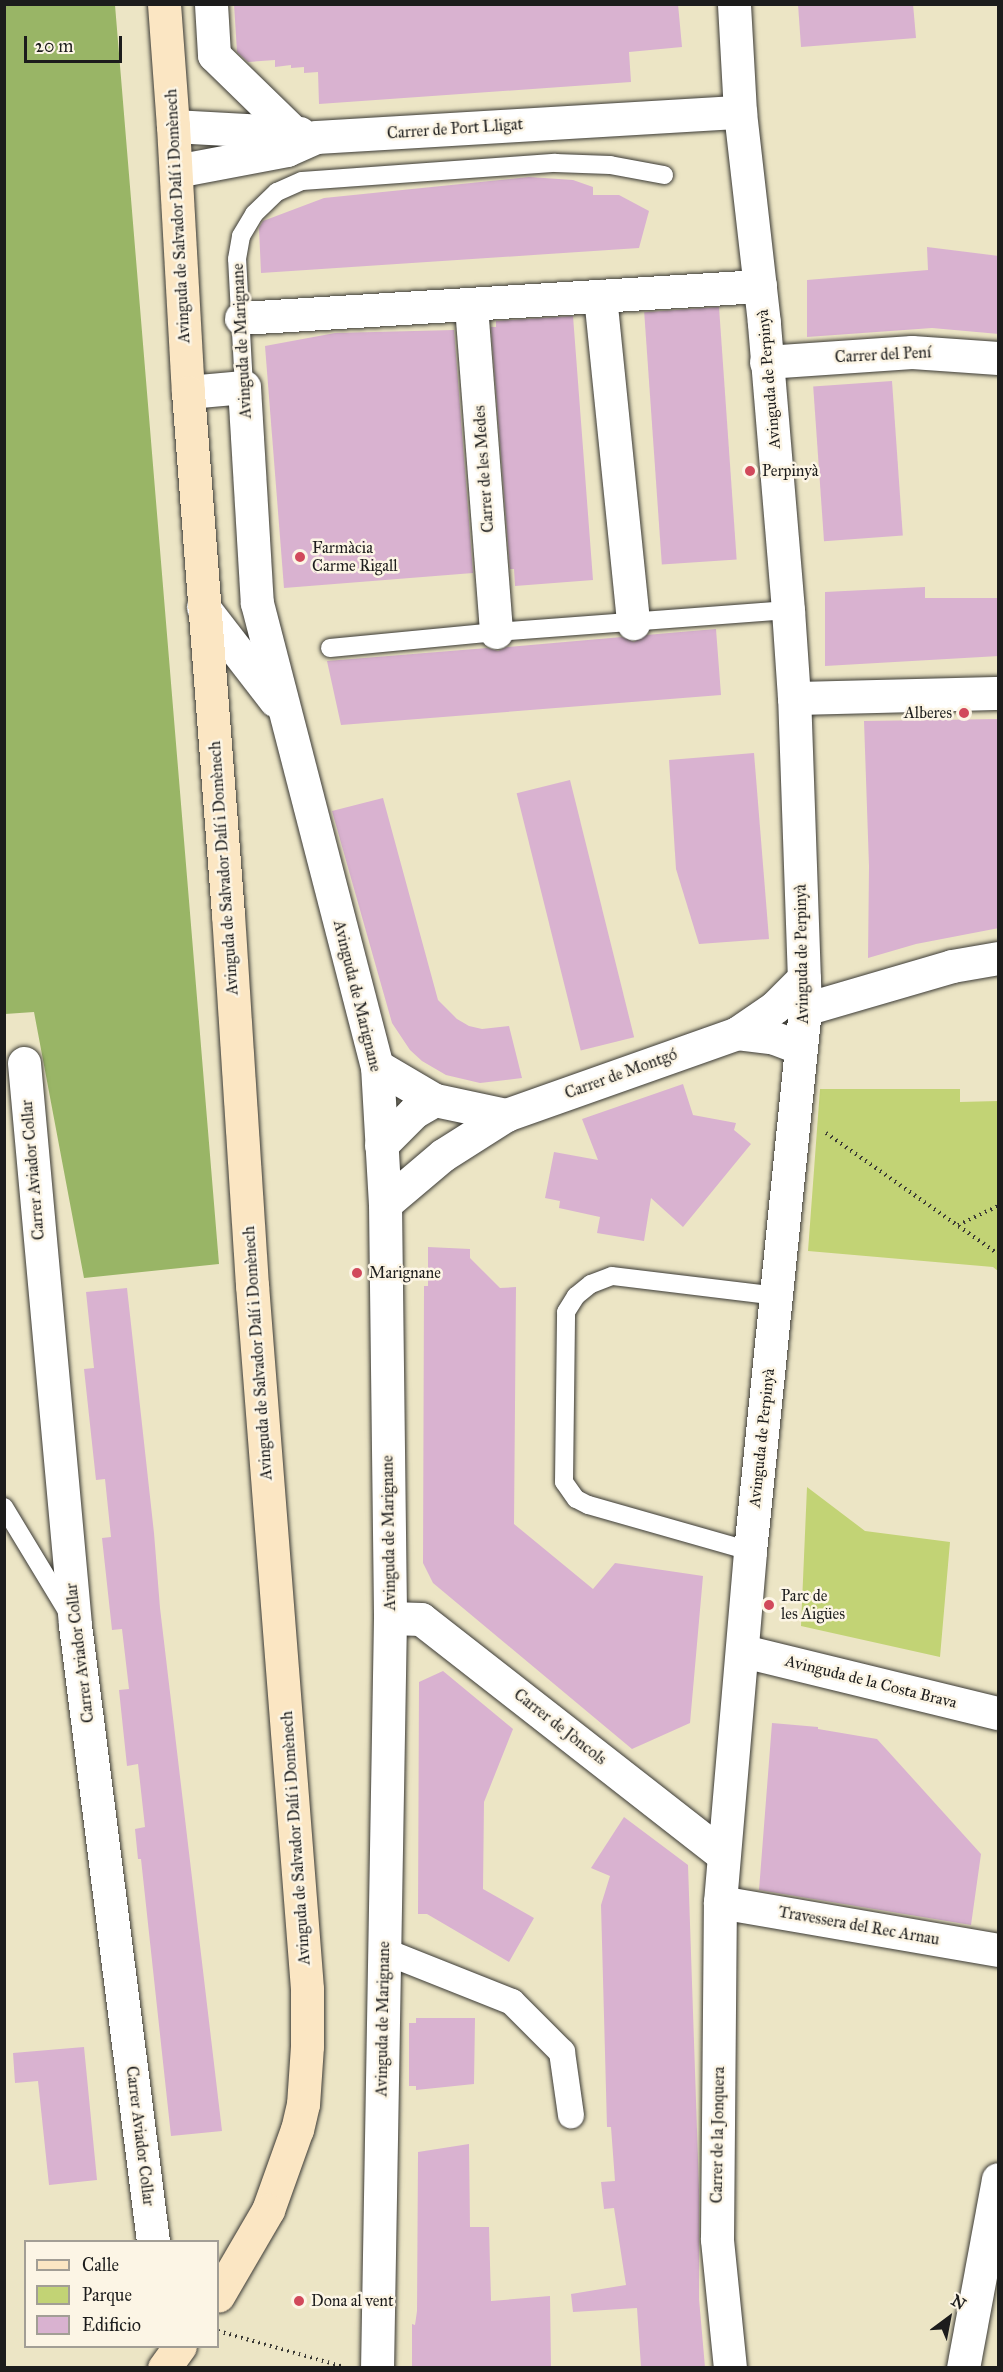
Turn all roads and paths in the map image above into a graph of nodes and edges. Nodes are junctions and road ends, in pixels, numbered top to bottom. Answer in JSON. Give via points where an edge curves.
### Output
{"nodes":[{"id":1,"x":164,"y":4,"type":"edge"},
{"id":2,"x":211,"y":4,"type":"edge"},
{"id":3,"x":734,"y":4,"type":"edge"},
{"id":4,"x":740,"y":112,"type":"junction"},
{"id":5,"x":173,"y":126,"type":"junction"},
{"id":6,"x":303,"y":134,"type":"junction"},
{"id":7,"x":176,"y":171,"type":"junction"},
{"id":8,"x":664,"y":175,"type":"dead end"},
{"id":9,"x":760,"y":286,"type":"junction"},
{"id":10,"x":600,"y":296,"type":"junction"},
{"id":11,"x":471,"y":306,"type":"junction"},
{"id":12,"x":241,"y":318,"type":"junction"},
{"id":13,"x":999,"y":358,"type":"edge"},
{"id":14,"x":766,"y":362,"type":"junction"},
{"id":15,"x":244,"y":387,"type":"junction"},
{"id":16,"x":188,"y":392,"type":"junction"},
{"id":17,"x":203,"y":607,"type":"junction"},
{"id":18,"x":788,"y":610,"type":"junction"},
{"id":19,"x":633,"y":623,"type":"junction"},
{"id":20,"x":496,"y":632,"type":"junction"},
{"id":21,"x":330,"y":648,"type":"dead end"},
{"id":22,"x":999,"y":693,"type":"edge"},
{"id":23,"x":794,"y":698,"type":"junction"},
{"id":24,"x":284,"y":711,"type":"junction"},
{"id":25,"x":999,"y":958,"type":"edge"},
{"id":26,"x":805,"y":993,"type":"junction"},
{"id":27,"x":737,"y":1033,"type":"junction"},
{"id":28,"x":801,"y":1048,"type":"junction"},
{"id":29,"x":24,"y":1063,"type":"dead end"},
{"id":30,"x":377,"y":1066,"type":"junction"},
{"id":31,"x":435,"y":1100,"type":"junction"},
{"id":32,"x":506,"y":1115,"type":"junction"},
{"id":33,"x":794,"y":1123,"type":"junction"},
{"id":34,"x":381,"y":1145,"type":"junction"},
{"id":35,"x":385,"y":1204,"type":"junction"},
{"id":36,"x":999,"y":1206,"type":"edge"},
{"id":37,"x":957,"y":1225,"type":"junction"},
{"id":38,"x":999,"y":1254,"type":"edge"},
{"id":39,"x":777,"y":1296,"type":"junction"},
{"id":40,"x":4,"y":1507,"type":"edge"},
{"id":41,"x":750,"y":1551,"type":"junction"},
{"id":42,"x":390,"y":1618,"type":"junction"},
{"id":43,"x":75,"y":1624,"type":"junction"},
{"id":44,"x":743,"y":1651,"type":"junction"},
{"id":45,"x":999,"y":1713,"type":"edge"},
{"id":46,"x":723,"y":1855,"type":"junction"},
{"id":47,"x":720,"y":1902,"type":"junction"},
{"id":48,"x":999,"y":1950,"type":"edge"},
{"id":49,"x":384,"y":1952,"type":"junction"},
{"id":50,"x":571,"y":2115,"type":"dead end"},
{"id":51,"x":999,"y":2179,"type":"edge"},
{"id":52,"x":153,"y":2240,"type":"edge"},
{"id":53,"x":219,"y":2294,"type":"edge"},
{"id":54,"x":219,"y":2331,"type":"edge"},
{"id":55,"x":345,"y":2367,"type":"edge"},
{"id":56,"x":377,"y":2367,"type":"edge"},
{"id":57,"x":730,"y":2367,"type":"edge"},
{"id":58,"x":963,"y":2367,"type":"edge"}],
"edges":[{"from":1,"to":5,"type":"main road","name":"Avinguda de Salvador Dalí i Domènech"},
{"from":2,"to":6,"type":"street","via":[[214,55]]},
{"from":3,"to":4,"type":"street","name":"Avinguda de Perpinyà"},
{"from":4,"to":6,"type":"street","name":"Carrer de Port Lligat"},
{"from":4,"to":9,"type":"street","name":"Avinguda de Perpinyà"},
{"from":5,"to":6,"type":"street"},
{"from":5,"to":7,"type":"main road","name":"Avinguda de Salvador Dalí i Domènech"},
{"from":6,"to":7,"type":"street","name":"Carrer de Port Lligat","via":[[287,150]]},
{"from":7,"to":16,"type":"main road","name":"Avinguda de Salvador Dalí i Domènech"},
{"from":8,"to":12,"type":"lane","name":"Avinguda de Marignane","via":[[610,165],[555,163],[302,181],[277,192],[254,214],[241,236],[237,259]]},
{"from":9,"to":10,"type":"street"},
{"from":9,"to":14,"type":"street","name":"Avinguda de Perpinyà"},
{"from":10,"to":11,"type":"street"},
{"from":10,"to":19,"type":"street"},
{"from":11,"to":12,"type":"street"},
{"from":11,"to":20,"type":"street","name":"Carrer de les Medes"},
{"from":12,"to":15,"type":"lane","name":"Avinguda de Marignane"},
{"from":13,"to":14,"type":"street","name":"Carrer del Pení","via":[[912,352]]},
{"from":14,"to":18,"type":"street","name":"Avinguda de Perpinyà"},
{"from":15,"to":16,"type":"street"},
{"from":15,"to":24,"type":"street","name":"Avinguda de Marignane","via":[[257,603]]},
{"from":16,"to":17,"type":"main road","name":"Avinguda de Salvador Dalí i Domènech"},
{"from":17,"to":24,"type":"street","name":"Avinguda de Marignane"},
{"from":17,"to":53,"type":"main road","name":"Avinguda de Salvador Dalí i Domènech","via":[[301,1896],[307,2046],[303,2104],[287,2159],[268,2210]]},
{"from":18,"to":19,"type":"lane"},
{"from":18,"to":23,"type":"street","name":"Avinguda de Perpinyà"},
{"from":19,"to":20,"type":"lane"},
{"from":20,"to":21,"type":"lane"},
{"from":22,"to":23,"type":"street"},
{"from":23,"to":26,"type":"street","name":"Avinguda de Perpinyà"},
{"from":24,"to":30,"type":"street","name":"Avinguda de Marignane"},
{"from":25,"to":26,"type":"street","name":"Carrer de Montgó"},
{"from":26,"to":27,"type":"street","name":"Carrer de Montgó","via":[[775,1007]]},
{"from":26,"to":28,"type":"street","name":"Avinguda de Perpinyà"},
{"from":27,"to":28,"type":"street","name":"Carrer de Montgó","via":[[772,1037]]},
{"from":27,"to":32,"type":"street","name":"Carrer de Montgó"},
{"from":28,"to":33,"type":"street","name":"Avinguda de Perpinyà"},
{"from":29,"to":43,"type":"street","name":"Carrer Aviador Collar"},
{"from":30,"to":31,"type":"street"},
{"from":30,"to":34,"type":"street","name":"Avinguda de Marignane"},
{"from":31,"to":32,"type":"street"},
{"from":31,"to":34,"type":"street","via":[[414,1112]]},
{"from":32,"to":35,"type":"street","name":"Carrer de Montgó","via":[[443,1155]]},
{"from":33,"to":37,"type":"path","via":[[820,1129]]},
{"from":33,"to":39,"type":"street","name":"Avinguda de Perpinyà"},
{"from":34,"to":35,"type":"street","name":"Avinguda de Marignane"},
{"from":35,"to":42,"type":"street","name":"Avinguda de Marignane"},
{"from":36,"to":37,"type":"path"},
{"from":37,"to":38,"type":"path"},
{"from":39,"to":41,"type":"street","name":"Avinguda de Perpinyà"},
{"from":39,"to":41,"type":"lane","via":[[612,1276],[591,1284],[576,1296],[566,1312],[564,1482],[576,1499]]},
{"from":40,"to":43,"type":"lane"},
{"from":41,"to":44,"type":"street","name":"Avinguda de Perpinyà"},
{"from":42,"to":46,"type":"street","name":"Carrer de Jòncols","via":[[421,1618]]},
{"from":42,"to":49,"type":"street","name":"Avinguda de Marignane"},
{"from":43,"to":52,"type":"street","name":"Carrer Aviador Collar"},
{"from":44,"to":45,"type":"street","name":"Avinguda de la Costa Brava"},
{"from":44,"to":46,"type":"street","name":"Avinguda de Perpinyà"},
{"from":46,"to":47,"type":"street","name":"Avinguda de Perpinyà"},
{"from":47,"to":48,"type":"street","name":"Travessera del Rec Arnau"},
{"from":47,"to":57,"type":"street","name":"Carrer de la Jonquera","via":[[717,2239]]},
{"from":49,"to":50,"type":"street","via":[[512,2002],[562,2052]]},
{"from":49,"to":56,"type":"street","name":"Avinguda de Marignane"},
{"from":51,"to":58,"type":"street"},
{"from":54,"to":55,"type":"path"}]}
